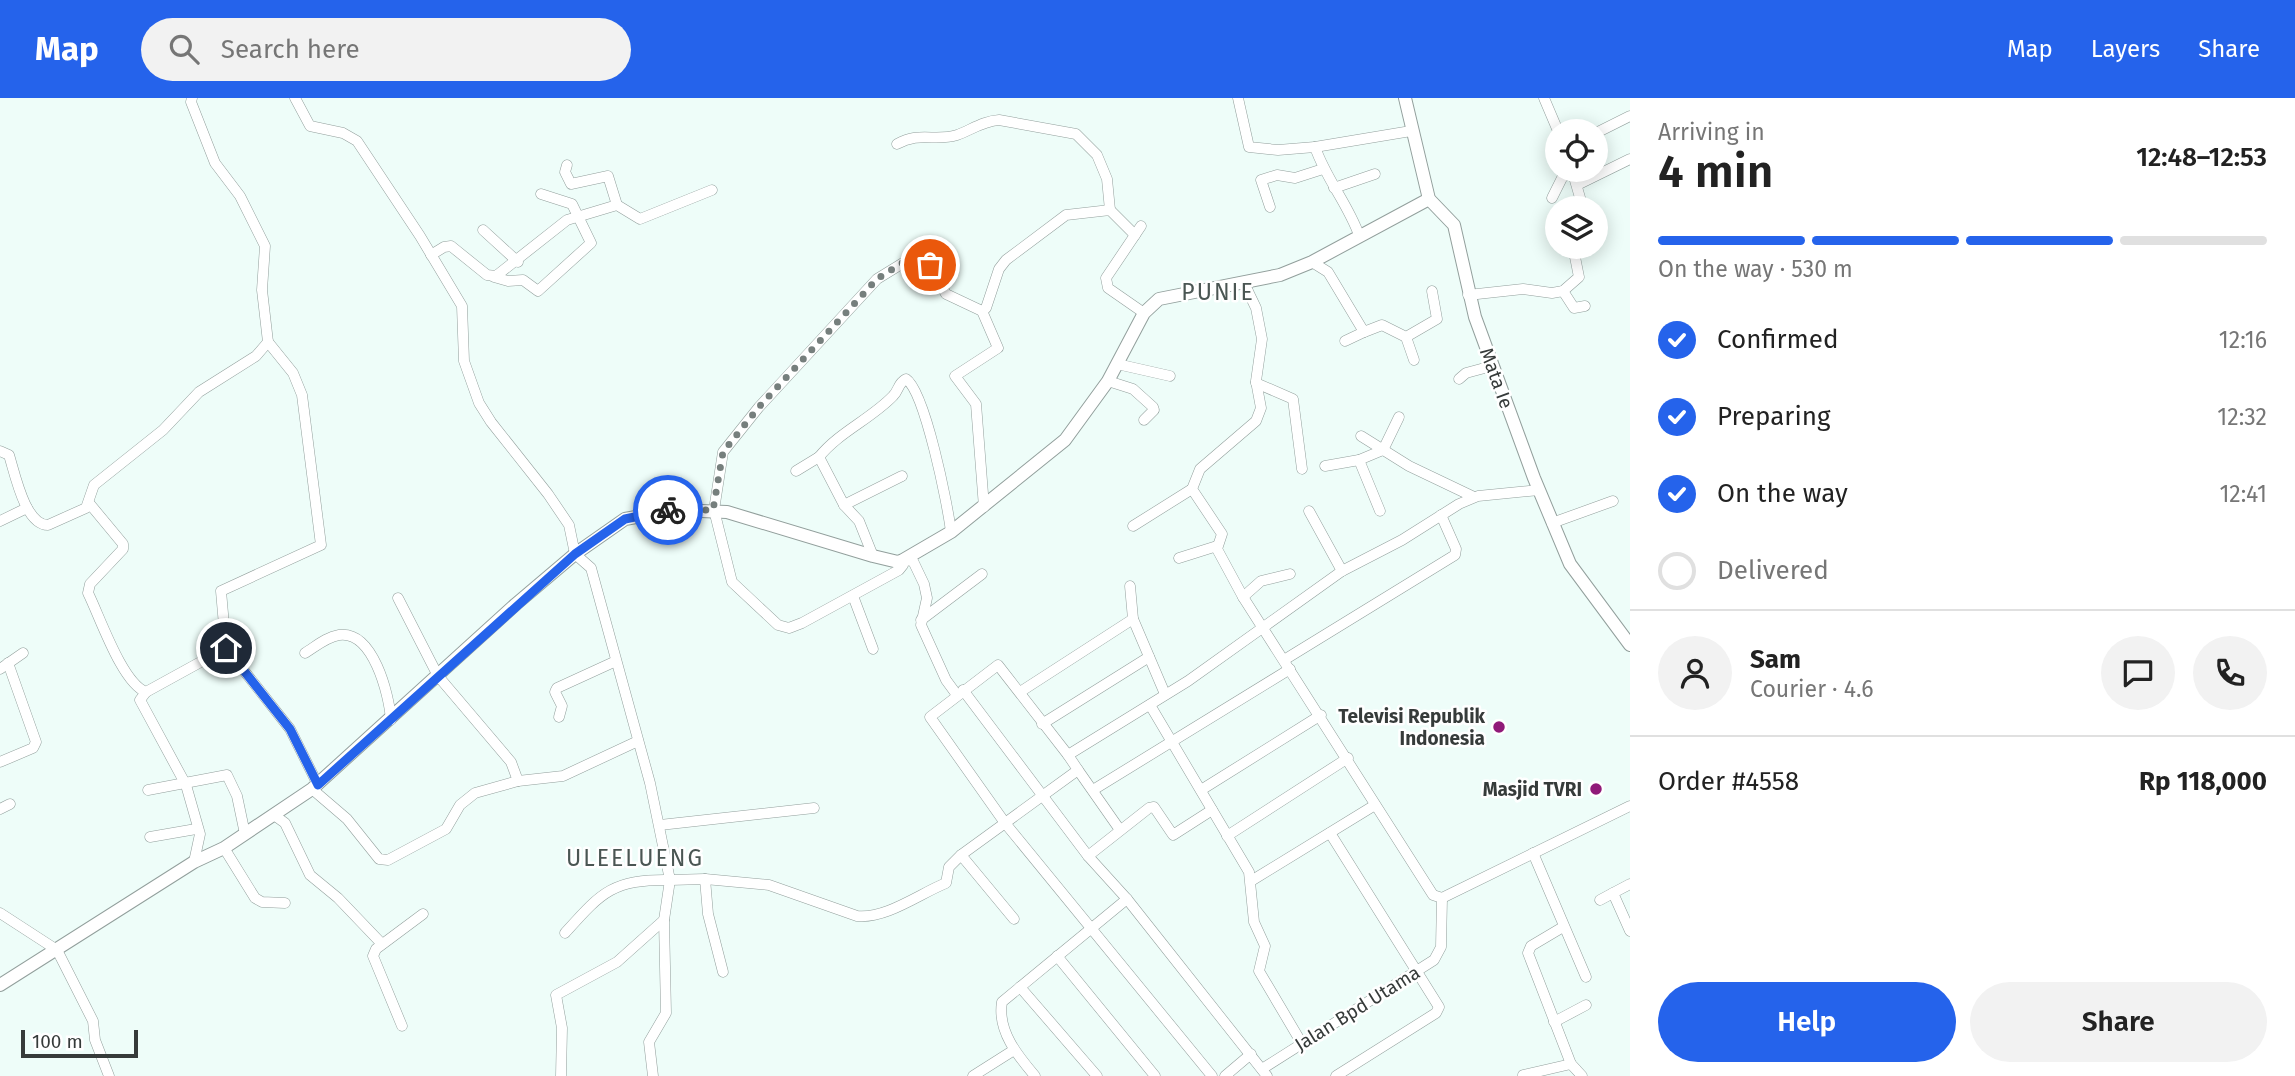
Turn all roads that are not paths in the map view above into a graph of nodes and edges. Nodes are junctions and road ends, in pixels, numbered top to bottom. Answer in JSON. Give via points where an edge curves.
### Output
{"nodes":[{"id":1,"x":192,"y":98,"type":"edge"},
{"id":2,"x":295,"y":98,"type":"edge"},
{"id":3,"x":1238,"y":98,"type":"edge"},
{"id":4,"x":1405,"y":98,"type":"edge"},
{"id":5,"x":1549,"y":99,"type":"edge"},
{"id":6,"x":1630,"y":116,"type":"edge"},
{"id":7,"x":1555,"y":119,"type":"edge"},
{"id":8,"x":1608,"y":127,"type":"edge"},
{"id":9,"x":1411,"y":131,"type":"junction"},
{"id":10,"x":897,"y":144,"type":"dead end"},
{"id":11,"x":1315,"y":147,"type":"junction"},
{"id":12,"x":1630,"y":159,"type":"edge"},
{"id":13,"x":568,"y":165,"type":"dead end"},
{"id":14,"x":1323,"y":169,"type":"junction"},
{"id":15,"x":1375,"y":174,"type":"dead end"},
{"id":16,"x":1576,"y":182,"type":"edge"},
{"id":17,"x":1577,"y":185,"type":"junction"},
{"id":18,"x":1334,"y":188,"type":"junction"},
{"id":19,"x":712,"y":190,"type":"dead end"},
{"id":20,"x":541,"y":194,"type":"dead end"},
{"id":21,"x":1580,"y":196,"type":"edge"},
{"id":22,"x":1429,"y":199,"type":"junction"},
{"id":23,"x":617,"y":205,"type":"junction"},
{"id":24,"x":1270,"y":207,"type":"dead end"},
{"id":25,"x":1110,"y":210,"type":"junction"},
{"id":26,"x":578,"y":218,"type":"junction"},
{"id":27,"x":483,"y":230,"type":"dead end"},
{"id":28,"x":1359,"y":236,"type":"junction"},
{"id":29,"x":431,"y":255,"type":"junction"},
{"id":30,"x":1575,"y":259,"type":"edge"},
{"id":31,"x":518,"y":262,"type":"junction"},
{"id":32,"x":1312,"y":262,"type":"junction"},
{"id":33,"x":493,"y":277,"type":"junction"},
{"id":34,"x":1244,"y":284,"type":"junction"},
{"id":35,"x":1432,"y":291,"type":"dead end"},
{"id":36,"x":1563,"y":291,"type":"junction"},
{"id":37,"x":1468,"y":295,"type":"junction"},
{"id":38,"x":1585,"y":306,"type":"dead end"},
{"id":39,"x":982,"y":311,"type":"junction"},
{"id":40,"x":1144,"y":313,"type":"junction"},
{"id":41,"x":1364,"y":332,"type":"junction"},
{"id":42,"x":1406,"y":337,"type":"junction"},
{"id":43,"x":1345,"y":341,"type":"dead end"},
{"id":44,"x":266,"y":347,"type":"junction"},
{"id":45,"x":1415,"y":360,"type":"dead end"},
{"id":46,"x":1117,"y":364,"type":"junction"},
{"id":47,"x":1492,"y":366,"type":"junction"},
{"id":48,"x":1170,"y":376,"type":"dead end"},
{"id":49,"x":1459,"y":379,"type":"dead end"},
{"id":50,"x":1108,"y":381,"type":"junction"},
{"id":51,"x":1256,"y":382,"type":"junction"},
{"id":52,"x":1399,"y":417,"type":"dead end"},
{"id":53,"x":1144,"y":420,"type":"dead end"},
{"id":54,"x":1361,"y":436,"type":"dead end"},
{"id":55,"x":1383,"y":450,"type":"junction"},
{"id":56,"x":0,"y":451,"type":"edge"},
{"id":57,"x":819,"y":457,"type":"junction"},
{"id":58,"x":1359,"y":460,"type":"junction"},
{"id":59,"x":1325,"y":466,"type":"dead end"},
{"id":60,"x":1302,"y":468,"type":"dead end"},
{"id":61,"x":796,"y":471,"type":"dead end"},
{"id":62,"x":902,"y":477,"type":"dead end"},
{"id":63,"x":1536,"y":485,"type":"junction"},
{"id":64,"x":1192,"y":489,"type":"junction"},
{"id":65,"x":1474,"y":497,"type":"junction"},
{"id":66,"x":1613,"y":501,"type":"dead end"},
{"id":67,"x":89,"y":503,"type":"junction"},
{"id":68,"x":844,"y":505,"type":"junction"},
{"id":69,"x":984,"y":507,"type":"junction"},
{"id":70,"x":27,"y":508,"type":"junction"},
{"id":71,"x":713,"y":510,"type":"junction"},
{"id":72,"x":1309,"y":511,"type":"dead end"},
{"id":73,"x":1380,"y":511,"type":"dead end"},
{"id":74,"x":1441,"y":515,"type":"junction"},
{"id":75,"x":0,"y":521,"type":"edge"},
{"id":76,"x":1552,"y":523,"type":"junction"},
{"id":77,"x":1133,"y":526,"type":"dead end"},
{"id":78,"x":951,"y":532,"type":"junction"},
{"id":79,"x":1217,"y":546,"type":"junction"},
{"id":80,"x":575,"y":554,"type":"junction"},
{"id":81,"x":873,"y":556,"type":"junction"},
{"id":82,"x":1179,"y":558,"type":"dead end"},
{"id":83,"x":901,"y":561,"type":"junction"},
{"id":84,"x":1342,"y":571,"type":"junction"},
{"id":85,"x":982,"y":574,"type":"dead end"},
{"id":86,"x":1290,"y":574,"type":"dead end"},
{"id":87,"x":1130,"y":586,"type":"dead end"},
{"id":88,"x":853,"y":596,"type":"junction"},
{"id":89,"x":1243,"y":597,"type":"junction"},
{"id":90,"x":398,"y":598,"type":"dead end"},
{"id":91,"x":921,"y":620,"type":"junction"},
{"id":92,"x":1133,"y":620,"type":"junction"},
{"id":93,"x":1263,"y":625,"type":"junction"},
{"id":94,"x":1630,"y":645,"type":"edge"},
{"id":95,"x":226,"y":648,"type":"junction"},
{"id":96,"x":873,"y":649,"type":"dead end"},
{"id":97,"x":23,"y":653,"type":"dead end"},
{"id":98,"x":305,"y":653,"type":"dead end"},
{"id":99,"x":1149,"y":657,"type":"junction"},
{"id":100,"x":616,"y":661,"type":"junction"},
{"id":101,"x":1287,"y":665,"type":"junction"},
{"id":102,"x":4,"y":666,"type":"edge"},
{"id":103,"x":438,"y":676,"type":"junction"},
{"id":104,"x":146,"y":692,"type":"junction"},
{"id":105,"x":1020,"y":692,"type":"junction"},
{"id":106,"x":960,"y":693,"type":"junction"},
{"id":107,"x":1165,"y":694,"type":"junction"},
{"id":108,"x":1150,"y":705,"type":"junction"},
{"id":109,"x":1321,"y":715,"type":"junction"},
{"id":110,"x":559,"y":717,"type":"dead end"},
{"id":111,"x":391,"y":720,"type":"junction"},
{"id":112,"x":1042,"y":724,"type":"junction"},
{"id":113,"x":638,"y":741,"type":"junction"},
{"id":114,"x":1172,"y":743,"type":"junction"},
{"id":115,"x":1068,"y":755,"type":"junction"},
{"id":116,"x":1348,"y":758,"type":"junction"},
{"id":117,"x":0,"y":762,"type":"edge"},
{"id":118,"x":1078,"y":770,"type":"junction"},
{"id":119,"x":518,"y":781,"type":"junction"},
{"id":120,"x":186,"y":785,"type":"junction"},
{"id":121,"x":315,"y":787,"type":"junction"},
{"id":122,"x":148,"y":790,"type":"dead end"},
{"id":123,"x":1093,"y":790,"type":"junction"},
{"id":124,"x":1201,"y":790,"type":"junction"},
{"id":125,"x":1042,"y":796,"type":"junction"},
{"id":126,"x":1375,"y":805,"type":"junction"},
{"id":127,"x":1630,"y":806,"type":"edge"},
{"id":128,"x":814,"y":807,"type":"dead end"},
{"id":129,"x":1212,"y":810,"type":"junction"},
{"id":130,"x":274,"y":815,"type":"junction"},
{"id":131,"x":1005,"y":823,"type":"junction"},
{"id":132,"x":660,"y":825,"type":"junction"},
{"id":133,"x":196,"y":829,"type":"junction"},
{"id":134,"x":1120,"y":830,"type":"junction"},
{"id":135,"x":1330,"y":833,"type":"junction"},
{"id":136,"x":245,"y":834,"type":"junction"},
{"id":137,"x":1227,"y":835,"type":"junction"},
{"id":138,"x":150,"y":837,"type":"dead end"},
{"id":139,"x":223,"y":848,"type":"junction"},
{"id":140,"x":1533,"y":853,"type":"junction"},
{"id":141,"x":961,"y":855,"type":"junction"},
{"id":142,"x":1088,"y":856,"type":"junction"},
{"id":143,"x":194,"y":863,"type":"junction"},
{"id":144,"x":705,"y":879,"type":"junction"},
{"id":145,"x":670,"y":880,"type":"junction"},
{"id":146,"x":1251,"y":881,"type":"junction"},
{"id":147,"x":1630,"y":884,"type":"edge"},
{"id":148,"x":1613,"y":893,"type":"junction"},
{"id":149,"x":1442,"y":898,"type":"junction"},
{"id":150,"x":1127,"y":899,"type":"junction"},
{"id":151,"x":1601,"y":900,"type":"dead end"},
{"id":152,"x":285,"y":903,"type":"dead end"},
{"id":153,"x":0,"y":913,"type":"edge"},
{"id":154,"x":423,"y":914,"type":"dead end"},
{"id":155,"x":1014,"y":919,"type":"dead end"},
{"id":156,"x":664,"y":920,"type":"junction"},
{"id":157,"x":1629,"y":925,"type":"edge"},
{"id":158,"x":1563,"y":927,"type":"junction"},
{"id":159,"x":1091,"y":928,"type":"junction"},
{"id":160,"x":565,"y":933,"type":"dead end"},
{"id":161,"x":382,"y":944,"type":"junction"},
{"id":162,"x":57,"y":950,"type":"junction"},
{"id":163,"x":1057,"y":956,"type":"junction"},
{"id":164,"x":1416,"y":970,"type":"junction"},
{"id":165,"x":723,"y":972,"type":"dead end"},
{"id":166,"x":1586,"y":977,"type":"dead end"},
{"id":167,"x":0,"y":985,"type":"edge"},
{"id":168,"x":1020,"y":986,"type":"junction"},
{"id":169,"x":1586,"y":1005,"type":"dead end"},
{"id":170,"x":1554,"y":1022,"type":"junction"},
{"id":171,"x":402,"y":1026,"type":"dead end"},
{"id":172,"x":1301,"y":1042,"type":"junction"},
{"id":173,"x":1014,"y":1050,"type":"junction"},
{"id":174,"x":1251,"y":1055,"type":"junction"},
{"id":175,"x":1571,"y":1064,"type":"junction"},
{"id":176,"x":1265,"y":1072,"type":"edge"},
{"id":177,"x":1523,"y":1074,"type":"edge"},
{"id":178,"x":979,"y":1075,"type":"edge"},
{"id":179,"x":1152,"y":1075,"type":"edge"},
{"id":180,"x":109,"y":1076,"type":"edge"},
{"id":181,"x":561,"y":1076,"type":"edge"},
{"id":182,"x":653,"y":1076,"type":"edge"},
{"id":183,"x":1035,"y":1076,"type":"edge"},
{"id":184,"x":1097,"y":1076,"type":"edge"},
{"id":185,"x":1212,"y":1076,"type":"edge"},
{"id":186,"x":1225,"y":1076,"type":"edge"},
{"id":187,"x":1336,"y":1076,"type":"edge"},
{"id":188,"x":1581,"y":1076,"type":"edge"}],
"edges":[{"from":1,"to":44,"type":"street","via":[[208,148],[265,246]]},
{"from":2,"to":29,"type":"street","via":[[310,126],[344,133],[362,148]]},
{"from":3,"to":11,"type":"street","via":[[1249,147]]},
{"from":4,"to":9,"type":"street","name":"Mata Ie"},
{"from":5,"to":7,"type":"street"},
{"from":6,"to":8,"type":"street"},
{"from":9,"to":11,"type":"street"},
{"from":9,"to":22,"type":"street","name":"Mata Ie"},
{"from":10,"to":25,"type":"street","via":[[914,136],[957,135],[999,120],[1074,133],[1097,155],[1107,179]]},
{"from":11,"to":14,"type":"street"},
{"from":12,"to":17,"type":"street"},
{"from":13,"to":23,"type":"street","via":[[565,172],[571,184],[608,176]]},
{"from":14,"to":18,"type":"street"},
{"from":14,"to":24,"type":"street","via":[[1295,178],[1280,175],[1261,180]]},
{"from":15,"to":18,"type":"street"},
{"from":16,"to":17,"type":"street"},
{"from":17,"to":21,"type":"street"},
{"from":18,"to":28,"type":"street"},
{"from":19,"to":23,"type":"street","via":[[640,219]]},
{"from":20,"to":26,"type":"street","via":[[570,202]]},
{"from":22,"to":28,"type":"street"},
{"from":22,"to":37,"type":"street","name":"Mata Ie","via":[[1454,225]]},
{"from":23,"to":26,"type":"street"},
{"from":25,"to":39,"type":"street","via":[[1066,215],[1012,254],[999,269]]},
{"from":25,"to":40,"type":"street","via":[[1138,231],[1106,283]]},
{"from":26,"to":31,"type":"street","via":[[567,220]]},
{"from":26,"to":33,"type":"street","via":[[591,243],[538,291],[523,280]]},
{"from":27,"to":31,"type":"street"},
{"from":28,"to":32,"type":"street"},
{"from":29,"to":33,"type":"street","via":[[451,246]]},
{"from":29,"to":80,"type":"street","via":[[463,309],[464,361],[479,403],[569,525]]},
{"from":30,"to":36,"type":"street","via":[[1579,277]]},
{"from":31,"to":33,"type":"street"},
{"from":32,"to":34,"type":"street"},
{"from":32,"to":41,"type":"street","via":[[1328,272]]},
{"from":34,"to":40,"type":"street","via":[[1169,296]]},
{"from":34,"to":51,"type":"street","via":[[1256,308],[1262,339]]},
{"from":35,"to":42,"type":"street","via":[[1437,319]]},
{"from":36,"to":37,"type":"street","via":[[1542,294],[1524,289]]},
{"from":36,"to":38,"type":"street","via":[[1574,308]]},
{"from":37,"to":47,"type":"street","name":"Mata Ie"},
{"from":39,"to":69,"type":"street","via":[[998,348],[955,376],[976,404]]},
{"from":39,"to":71,"type":"street","via":[[946,294],[930,265],[902,263],[877,279],[723,452]]},
{"from":40,"to":46,"type":"street"},
{"from":41,"to":42,"type":"street","via":[[1382,325]]},
{"from":41,"to":43,"type":"street"},
{"from":42,"to":45,"type":"street"},
{"from":44,"to":67,"type":"street","via":[[199,392],[163,429],[94,485]]},
{"from":44,"to":95,"type":"street","via":[[293,373],[302,395],[321,545],[221,591]]},
{"from":46,"to":48,"type":"street"},
{"from":46,"to":50,"type":"street"},
{"from":47,"to":49,"type":"street"},
{"from":47,"to":63,"type":"street","name":"Mata Ie"},
{"from":50,"to":53,"type":"street","via":[[1133,389],[1153,407]]},
{"from":50,"to":69,"type":"street","via":[[1065,440]]},
{"from":51,"to":60,"type":"street","via":[[1293,399]]},
{"from":51,"to":64,"type":"street","via":[[1261,408],[1256,421],[1200,469]]},
{"from":52,"to":55,"type":"street"},
{"from":54,"to":55,"type":"street"},
{"from":55,"to":58,"type":"street"},
{"from":55,"to":65,"type":"street"},
{"from":56,"to":70,"type":"street","via":[[9,455]]},
{"from":57,"to":61,"type":"street"},
{"from":57,"to":68,"type":"street"},
{"from":57,"to":78,"type":"street","via":[[894,396],[901,381],[908,379],[922,405],[947,494]]},
{"from":58,"to":59,"type":"street"},
{"from":58,"to":73,"type":"street"},
{"from":62,"to":68,"type":"street"},
{"from":63,"to":65,"type":"street"},
{"from":63,"to":76,"type":"street","name":"Mata Ie"},
{"from":64,"to":77,"type":"street"},
{"from":64,"to":79,"type":"street","via":[[1222,534]]},
{"from":65,"to":74,"type":"street"},
{"from":66,"to":76,"type":"street"},
{"from":67,"to":70,"type":"street","via":[[46,525]]},
{"from":67,"to":104,"type":"street","via":[[123,549],[90,584],[88,593],[125,671]]},
{"from":68,"to":81,"type":"street","via":[[859,522]]},
{"from":69,"to":78,"type":"street"},
{"from":70,"to":75,"type":"street"},
{"from":71,"to":80,"type":"street","via":[[634,516],[614,524]]},
{"from":71,"to":81,"type":"street"},
{"from":71,"to":88,"type":"street","via":[[732,582],[778,625],[789,628],[802,623]]},
{"from":72,"to":84,"type":"street"},
{"from":74,"to":84,"type":"street"},
{"from":74,"to":101,"type":"street","via":[[1455,555]]},
{"from":76,"to":94,"type":"street","name":"Mata Ie","via":[[1570,565]]},
{"from":78,"to":83,"type":"street"},
{"from":79,"to":82,"type":"street"},
{"from":79,"to":89,"type":"street"},
{"from":80,"to":100,"type":"street","via":[[591,568]]},
{"from":80,"to":103,"type":"street"},
{"from":81,"to":83,"type":"street"},
{"from":83,"to":88,"type":"street","via":[[900,570]]},
{"from":83,"to":91,"type":"street","via":[[913,561],[924,583],[926,604]]},
{"from":84,"to":93,"type":"street"},
{"from":85,"to":91,"type":"street"},
{"from":86,"to":89,"type":"street","via":[[1261,581]]},
{"from":87,"to":92,"type":"street"},
{"from":88,"to":96,"type":"street"},
{"from":89,"to":93,"type":"street"},
{"from":90,"to":103,"type":"street"},
{"from":91,"to":106,"type":"street","via":[[946,680]]},
{"from":92,"to":99,"type":"street"},
{"from":92,"to":105,"type":"street"},
{"from":93,"to":101,"type":"street"},
{"from":93,"to":107,"type":"street"},
{"from":95,"to":104,"type":"street"},
{"from":95,"to":121,"type":"street","via":[[290,729]]},
{"from":97,"to":102,"type":"street"},
{"from":98,"to":111,"type":"street","via":[[337,636],[362,641],[389,697]]},
{"from":99,"to":107,"type":"street"},
{"from":99,"to":112,"type":"street"},
{"from":100,"to":110,"type":"street","via":[[557,688],[562,706]]},
{"from":100,"to":113,"type":"street"},
{"from":101,"to":109,"type":"street"},
{"from":101,"to":114,"type":"street"},
{"from":102,"to":117,"type":"street","via":[[36,742],[33,748]]},
{"from":103,"to":111,"type":"street"},
{"from":103,"to":119,"type":"street","via":[[511,762]]},
{"from":104,"to":120,"type":"street","via":[[140,704]]},
{"from":105,"to":106,"type":"street","via":[[997,665]]},
{"from":105,"to":112,"type":"street"},
{"from":106,"to":125,"type":"street"},
{"from":106,"to":131,"type":"street","via":[[930,719]]},
{"from":107,"to":108,"type":"street"},
{"from":108,"to":114,"type":"street"},
{"from":108,"to":115,"type":"street"},
{"from":109,"to":116,"type":"street"},
{"from":109,"to":124,"type":"street"},
{"from":111,"to":121,"type":"street"},
{"from":112,"to":115,"type":"street"},
{"from":113,"to":119,"type":"street","via":[[563,776]]},
{"from":113,"to":132,"type":"street"},
{"from":114,"to":123,"type":"street"},
{"from":114,"to":124,"type":"street"},
{"from":115,"to":118,"type":"street"},
{"from":116,"to":126,"type":"street"},
{"from":116,"to":137,"type":"street"},
{"from":118,"to":123,"type":"street"},
{"from":118,"to":125,"type":"street"},
{"from":119,"to":121,"type":"street","via":[[475,793],[460,805],[446,829],[386,861],[379,859]]},
{"from":120,"to":122,"type":"street"},
{"from":120,"to":133,"type":"street"},
{"from":120,"to":136,"type":"street","via":[[227,775]]},
{"from":121,"to":130,"type":"street"},
{"from":123,"to":134,"type":"street"},
{"from":124,"to":129,"type":"street"},
{"from":125,"to":131,"type":"street"},
{"from":125,"to":142,"type":"street"},
{"from":126,"to":135,"type":"street"},
{"from":126,"to":149,"type":"street","via":[[1433,895]]},
{"from":127,"to":140,"type":"street"},
{"from":128,"to":132,"type":"street"},
{"from":129,"to":134,"type":"street","via":[[1174,835],[1152,807]]},
{"from":129,"to":137,"type":"street"},
{"from":130,"to":136,"type":"street"},
{"from":130,"to":161,"type":"street","via":[[285,823],[310,876]]},
{"from":131,"to":141,"type":"street"},
{"from":131,"to":159,"type":"street"},
{"from":132,"to":145,"type":"street"},
{"from":133,"to":138,"type":"street"},
{"from":133,"to":143,"type":"street","via":[[200,834]]},
{"from":134,"to":142,"type":"street"},
{"from":135,"to":146,"type":"street"},
{"from":135,"to":164,"type":"street"},
{"from":136,"to":139,"type":"street"},
{"from":137,"to":146,"type":"street"},
{"from":139,"to":143,"type":"street"},
{"from":139,"to":152,"type":"street","via":[[255,898]]},
{"from":140,"to":149,"type":"street"},
{"from":140,"to":158,"type":"street"},
{"from":141,"to":144,"type":"street","via":[[949,867],[946,883],[869,917],[778,887]]},
{"from":141,"to":155,"type":"street"},
{"from":142,"to":150,"type":"street"},
{"from":143,"to":162,"type":"street"},
{"from":144,"to":145,"type":"street"},
{"from":144,"to":165,"type":"street","via":[[708,914]]},
{"from":145,"to":156,"type":"street"},
{"from":145,"to":160,"type":"street","via":[[647,880],[604,891]]},
{"from":146,"to":172,"type":"street","via":[[1254,922],[1265,946],[1259,971]]},
{"from":147,"to":148,"type":"street"},
{"from":148,"to":151,"type":"street"},
{"from":148,"to":157,"type":"street"},
{"from":149,"to":164,"type":"street","name":"Jalan Bpd Utama","via":[[1439,952]]},
{"from":150,"to":159,"type":"street"},
{"from":150,"to":174,"type":"street"},
{"from":153,"to":162,"type":"street"},
{"from":154,"to":161,"type":"street"},
{"from":156,"to":181,"type":"street","via":[[617,962],[556,995],[562,1028]]},
{"from":156,"to":182,"type":"street","via":[[666,1013],[649,1042]]},
{"from":158,"to":166,"type":"street"},
{"from":158,"to":170,"type":"street","via":[[1528,951]]},
{"from":159,"to":163,"type":"street"},
{"from":159,"to":185,"type":"street"},
{"from":161,"to":171,"type":"street","via":[[373,959]]},
{"from":162,"to":167,"type":"street"},
{"from":162,"to":180,"type":"street","via":[[93,1021]]},
{"from":163,"to":168,"type":"street"},
{"from":163,"to":179,"type":"street"},
{"from":164,"to":172,"type":"street","name":"Jalan Bpd Utama"},
{"from":164,"to":187,"type":"street","via":[[1438,1010]]},
{"from":168,"to":173,"type":"street","via":[[1001,1007]]},
{"from":168,"to":184,"type":"street"},
{"from":169,"to":170,"type":"street"},
{"from":170,"to":175,"type":"street"},
{"from":172,"to":176,"type":"street","name":"Jalan Bpd Utama"},
{"from":173,"to":178,"type":"street"},
{"from":173,"to":183,"type":"street"},
{"from":174,"to":176,"type":"street"},
{"from":174,"to":186,"type":"street"},
{"from":175,"to":177,"type":"street"},
{"from":175,"to":188,"type":"street"}]}
